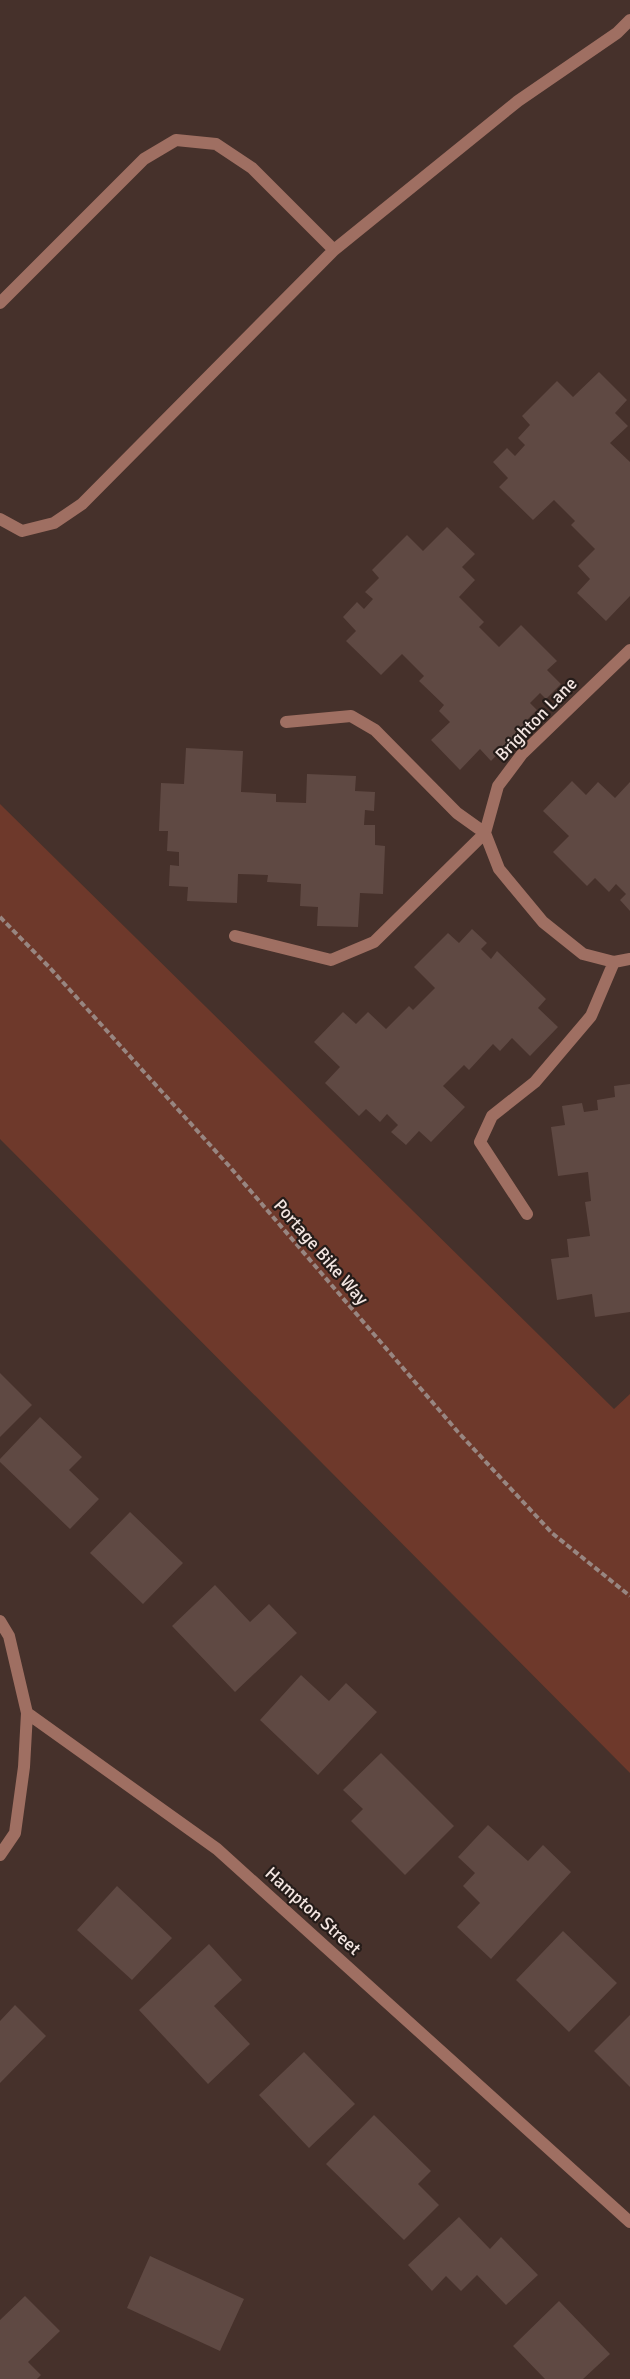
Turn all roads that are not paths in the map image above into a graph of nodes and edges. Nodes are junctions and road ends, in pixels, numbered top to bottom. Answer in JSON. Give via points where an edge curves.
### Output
{"nodes":[{"id":1,"x":630,"y":20,"type":"edge"},
{"id":2,"x":334,"y":250,"type":"junction"},
{"id":3,"x":0,"y":303,"type":"edge"},
{"id":4,"x":0,"y":519,"type":"edge"},
{"id":5,"x":630,"y":650,"type":"edge"},
{"id":6,"x":286,"y":722,"type":"dead end"},
{"id":7,"x":485,"y":833,"type":"junction"},
{"id":8,"x":236,"y":936,"type":"dead end"},
{"id":9,"x":630,"y":959,"type":"edge"},
{"id":10,"x":614,"y":962,"type":"junction"},
{"id":11,"x":526,"y":1214,"type":"dead end"},
{"id":12,"x":0,"y":1621,"type":"edge"},
{"id":13,"x":27,"y":1713,"type":"junction"},
{"id":14,"x":0,"y":1855,"type":"edge"},
{"id":15,"x":630,"y":2222,"type":"edge"}],
"edges":[{"from":1,"to":2,"type":"street","via":[[518,101]]},
{"from":2,"to":3,"type":"street","via":[[252,168],[216,144],[176,140],[144,159]]},
{"from":2,"to":4,"type":"street","via":[[82,504],[54,524],[22,531]]},
{"from":5,"to":7,"type":"street","name":"Brighton Lane","via":[[522,754],[498,786]]},
{"from":6,"to":7,"type":"street","via":[[351,716],[375,730],[457,813]]},
{"from":7,"to":8,"type":"street","via":[[374,942],[331,960]]},
{"from":7,"to":10,"type":"street","via":[[499,869],[543,922],[583,954]]},
{"from":9,"to":10,"type":"street"},
{"from":10,"to":11,"type":"street","via":[[591,1017],[535,1082],[492,1116],[480,1142]]},
{"from":12,"to":13,"type":"street","via":[[9,1636]]},
{"from":13,"to":14,"type":"street","via":[[15,1833]]},
{"from":13,"to":15,"type":"street","name":"Hampton Street","via":[[217,1849]]}]}
